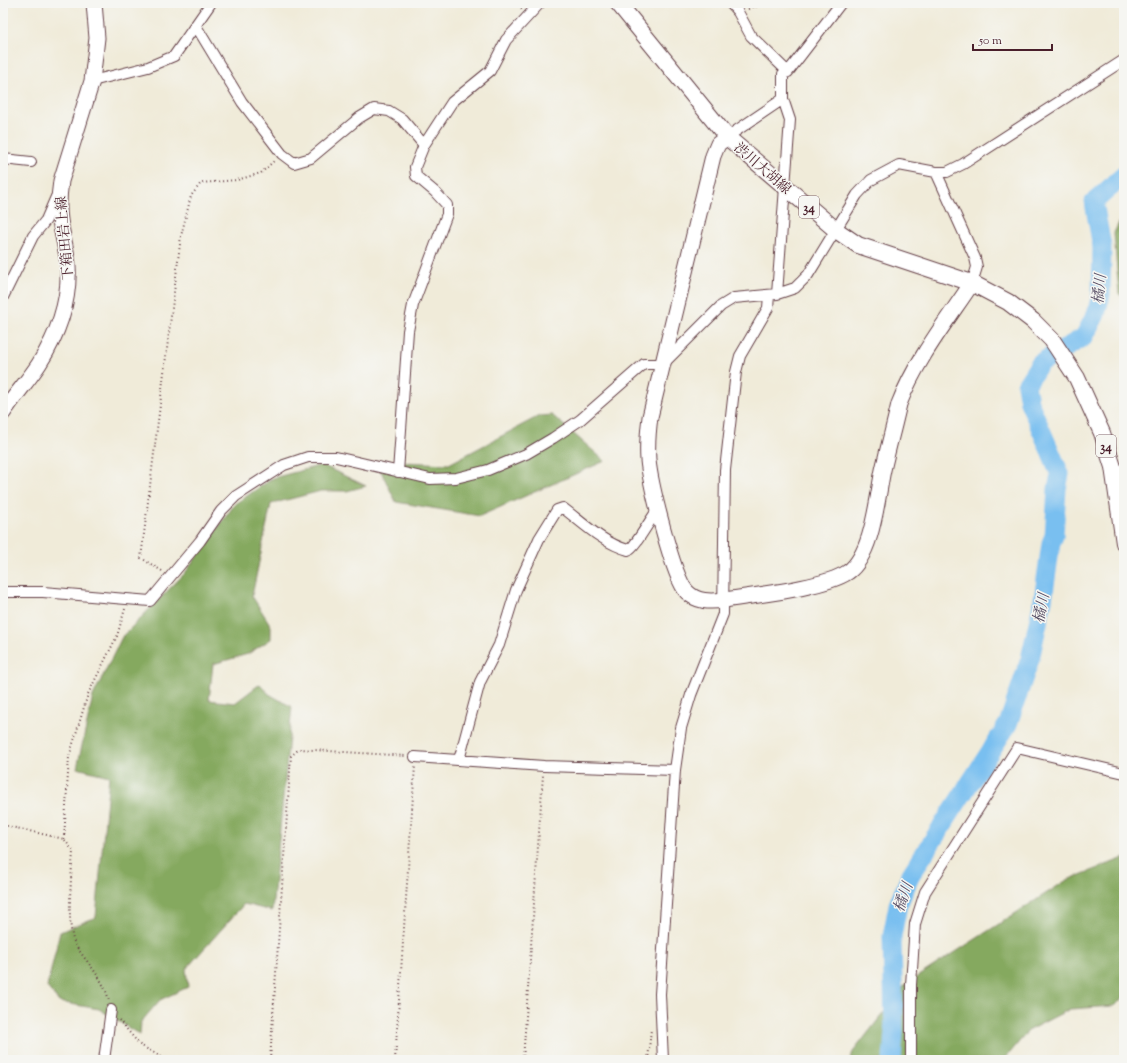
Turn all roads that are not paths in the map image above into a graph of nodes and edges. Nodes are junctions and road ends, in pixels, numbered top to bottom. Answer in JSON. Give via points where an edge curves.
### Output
{"nodes":[{"id":1,"x":94,"y":3,"type":"edge"},
{"id":2,"x":211,"y":3,"type":"edge"},
{"id":3,"x":540,"y":3,"type":"edge"},
{"id":4,"x":730,"y":3,"type":"edge"},
{"id":5,"x":841,"y":3,"type":"edge"},
{"id":6,"x":621,"y":4,"type":"edge"},
{"id":7,"x":196,"y":26,"type":"junction"},
{"id":8,"x":1124,"y":60,"type":"edge"},
{"id":9,"x":788,"y":72,"type":"junction"},
{"id":10,"x":92,"y":80,"type":"junction"},
{"id":11,"x":783,"y":99,"type":"junction"},
{"id":12,"x":727,"y":137,"type":"junction"},
{"id":13,"x":424,"y":145,"type":"junction"},
{"id":14,"x":3,"y":159,"type":"edge"},
{"id":15,"x":31,"y":162,"type":"dead end"},
{"id":16,"x":936,"y":172,"type":"junction"},
{"id":17,"x":786,"y":188,"type":"junction"},
{"id":18,"x":59,"y":191,"type":"junction"},
{"id":19,"x":836,"y":230,"type":"junction"},
{"id":20,"x":972,"y":283,"type":"junction"},
{"id":21,"x":773,"y":295,"type":"junction"},
{"id":22,"x":3,"y":297,"type":"edge"},
{"id":23,"x":663,"y":364,"type":"junction"},
{"id":24,"x":3,"y":413,"type":"edge"},
{"id":25,"x":398,"y":472,"type":"junction"},
{"id":26,"x":659,"y":508,"type":"junction"},
{"id":27,"x":1124,"y":543,"type":"edge"},
{"id":28,"x":3,"y":592,"type":"edge"},
{"id":29,"x":724,"y":600,"type":"junction"},
{"id":30,"x":415,"y":757,"type":"road end"},
{"id":31,"x":459,"y":760,"type":"junction"},
{"id":32,"x":675,"y":770,"type":"junction"},
{"id":33,"x":1124,"y":773,"type":"edge"},
{"id":34,"x":111,"y":1010,"type":"road end"},
{"id":35,"x":104,"y":1060,"type":"edge"},
{"id":36,"x":663,"y":1060,"type":"edge"},
{"id":37,"x":911,"y":1060,"type":"edge"}],
"edges":[{"from":1,"to":10,"type":"street","name":"下箱田岩上線","via":[[97,38]]},
{"from":2,"to":7,"type":"street"},
{"from":3,"to":13,"type":"street","via":[[506,40],[490,71],[452,102]]},
{"from":4,"to":9,"type":"street","via":[[751,36]]},
{"from":5,"to":9,"type":"street"},
{"from":6,"to":12,"type":"main road","name":"渋川大胡線","number":"34"},
{"from":7,"to":10,"type":"street","via":[[174,56],[148,67]]},
{"from":7,"to":13,"type":"street","via":[[242,102],[282,154],[294,163],[311,158],[359,118],[374,109],[388,111],[402,119]]},
{"from":8,"to":16,"type":"street","via":[[963,164],[947,172]]},
{"from":9,"to":11,"type":"street","via":[[783,74]]},
{"from":10,"to":18,"type":"street","name":"下箱田岩上線"},
{"from":11,"to":12,"type":"street"},
{"from":11,"to":17,"type":"street","via":[[790,120]]},
{"from":12,"to":17,"type":"main road","name":"渋川大胡線","number":"34"},
{"from":12,"to":23,"type":"street","via":[[718,144],[713,156]]},
{"from":13,"to":25,"type":"street","via":[[415,167],[416,176],[447,205],[447,214],[413,305],[408,331]]},
{"from":14,"to":15,"type":"street"},
{"from":16,"to":19,"type":"street","via":[[900,165],[876,177],[857,195]]},
{"from":16,"to":20,"type":"street","via":[[975,258],[977,267]]},
{"from":17,"to":19,"type":"main road","name":"渋川大胡線","number":"34"},
{"from":17,"to":21,"type":"street"},
{"from":18,"to":22,"type":"street","via":[[46,220],[33,236]]},
{"from":18,"to":24,"type":"street","name":"下箱田岩上線","via":[[60,220],[68,264],[65,305],[51,342],[39,364]]},
{"from":19,"to":20,"type":"main road","name":"渋川大胡線","number":"34","via":[[858,244]]},
{"from":19,"to":21,"type":"street","via":[[808,275],[795,288]]},
{"from":20,"to":27,"type":"main road","name":"渋川大胡線","number":"34","via":[[1008,302],[1034,321],[1052,340],[1077,378],[1102,433],[1113,467]]},
{"from":20,"to":29,"type":"street","via":[[907,384],[899,404],[869,537],[858,562],[836,579]]},
{"from":21,"to":23,"type":"street","via":[[734,298],[721,306]]},
{"from":21,"to":29,"type":"street","via":[[740,356],[736,372],[725,470]]},
{"from":23,"to":25,"type":"street","via":[[644,364],[580,420],[526,454],[488,470],[456,478],[430,480]]},
{"from":23,"to":26,"type":"street","via":[[650,417],[647,442],[650,478]]},
{"from":25,"to":28,"type":"street","via":[[336,457],[308,457],[284,465],[259,480],[221,511],[200,541],[150,601],[43,592]]},
{"from":26,"to":29,"type":"street","via":[[676,574],[687,592],[698,600]]},
{"from":26,"to":31,"type":"street","via":[[650,518],[634,547],[628,550],[619,548],[599,536],[563,508],[557,510],[539,539],[516,590],[499,645],[480,682]]},
{"from":29,"to":32,"type":"street","via":[[723,614],[690,695]]},
{"from":30,"to":31,"type":"street"},
{"from":31,"to":32,"type":"street","via":[[544,766]]},
{"from":32,"to":36,"type":"street","via":[[660,994]]},
{"from":33,"to":37,"type":"street","via":[[1017,748],[925,892],[915,924],[911,985]]},
{"from":34,"to":35,"type":"street"}]}
